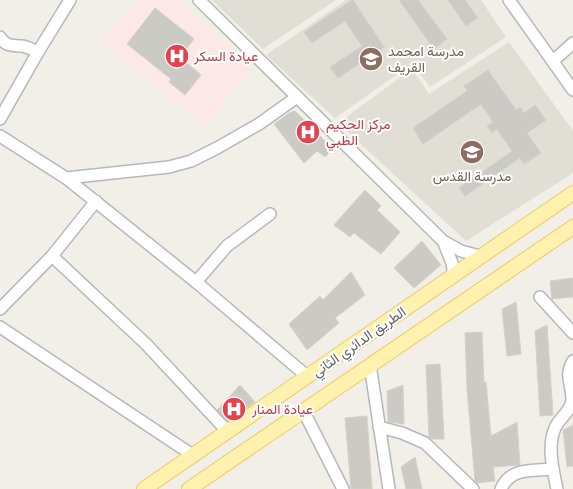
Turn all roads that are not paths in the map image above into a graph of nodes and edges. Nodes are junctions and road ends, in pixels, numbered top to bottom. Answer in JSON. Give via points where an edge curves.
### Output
{"nodes":[{"id":1,"x":70,"y":0,"type":"edge"},
{"id":2,"x":199,"y":0,"type":"edge"},
{"id":3,"x":510,"y":0,"type":"edge"},
{"id":4,"x":0,"y":38,"type":"edge"},
{"id":5,"x":573,"y":43,"type":"edge"},
{"id":6,"x":38,"y":52,"type":"junction"},
{"id":7,"x":553,"y":61,"type":"junction"},
{"id":8,"x":573,"y":90,"type":"edge"},
{"id":9,"x":297,"y":97,"type":"junction"},
{"id":10,"x":0,"y":119,"type":"edge"},
{"id":11,"x":0,"y":136,"type":"edge"},
{"id":12,"x":66,"y":178,"type":"junction"},
{"id":13,"x":573,"y":193,"type":"edge"},
{"id":14,"x":96,"y":202,"type":"junction"},
{"id":15,"x":270,"y":214,"type":"dead end"},
{"id":16,"x":573,"y":226,"type":"edge"},
{"id":17,"x":443,"y":241,"type":"junction"},
{"id":18,"x":52,"y":256,"type":"junction"},
{"id":19,"x":480,"y":256,"type":"junction"},
{"id":20,"x":454,"y":275,"type":"junction"},
{"id":21,"x":196,"y":282,"type":"junction"},
{"id":22,"x":540,"y":297,"type":"dead end"},
{"id":23,"x":0,"y":309,"type":"edge"},
{"id":24,"x":0,"y":327,"type":"edge"},
{"id":25,"x":573,"y":334,"type":"edge"},
{"id":26,"x":573,"y":361,"type":"edge"},
{"id":27,"x":370,"y":366,"type":"junction"},
{"id":28,"x":308,"y":377,"type":"junction"},
{"id":29,"x":303,"y":410,"type":"junction"},
{"id":30,"x":571,"y":410,"type":"edge"},
{"id":31,"x":379,"y":427,"type":"junction"},
{"id":32,"x":228,"y":432,"type":"junction"},
{"id":33,"x":194,"y":456,"type":"junction"},
{"id":34,"x":553,"y":469,"type":"junction"},
{"id":35,"x":144,"y":489,"type":"edge"},
{"id":36,"x":189,"y":489,"type":"edge"},
{"id":37,"x":343,"y":489,"type":"edge"},
{"id":38,"x":388,"y":489,"type":"edge"},
{"id":39,"x":473,"y":489,"type":"edge"},
{"id":40,"x":501,"y":489,"type":"edge"},
{"id":41,"x":557,"y":489,"type":"edge"}],
"edges":[{"from":1,"to":6,"type":"street"},
{"from":2,"to":9,"type":"street"},
{"from":3,"to":7,"type":"street"},
{"from":4,"to":6,"type":"street","via":[[7,45]]},
{"from":5,"to":7,"type":"street"},
{"from":6,"to":10,"type":"street"},
{"from":7,"to":8,"type":"street"},
{"from":9,"to":12,"type":"street","via":[[259,124],[191,161],[169,168]]},
{"from":9,"to":17,"type":"street"},
{"from":11,"to":12,"type":"street"},
{"from":12,"to":14,"type":"street"},
{"from":13,"to":19,"type":"main road","name":"الطريق الدائري الثاني"},
{"from":14,"to":18,"type":"street"},
{"from":14,"to":21,"type":"street"},
{"from":15,"to":21,"type":"street","via":[[228,246]]},
{"from":16,"to":27,"type":"main road","name":"الطريق الدائري الثاني"},
{"from":17,"to":19,"type":"street","via":[[461,251]]},
{"from":17,"to":20,"type":"street"},
{"from":18,"to":23,"type":"street"},
{"from":18,"to":32,"type":"street","via":[[146,344]]},
{"from":19,"to":20,"type":"main road","name":"الطريق الدائري الثاني"},
{"from":20,"to":28,"type":"main road","name":"الطريق الدائري الثاني"},
{"from":21,"to":28,"type":"street"},
{"from":22,"to":25,"type":"street"},
{"from":24,"to":33,"type":"street"},
{"from":26,"to":30,"type":"street","via":[[568,370]]},
{"from":27,"to":29,"type":"main road","name":"الطريق الدائري الثاني"},
{"from":27,"to":31,"type":"street"},
{"from":28,"to":32,"type":"main road","name":"الطريق الدائري الثاني"},
{"from":29,"to":36,"type":"main road","name":"الطريق الدائري الثاني"},
{"from":29,"to":37,"type":"street"},
{"from":30,"to":34,"type":"street","via":[[555,426],[551,441]]},
{"from":31,"to":38,"type":"street"},
{"from":31,"to":39,"type":"street","via":[[425,443]]},
{"from":32,"to":33,"type":"main road","name":"الطريق الدائري الثاني"},
{"from":33,"to":35,"type":"main road","name":"الطريق الدائري الثاني"},
{"from":34,"to":40,"type":"street","via":[[514,474]]},
{"from":34,"to":41,"type":"street"}]}
